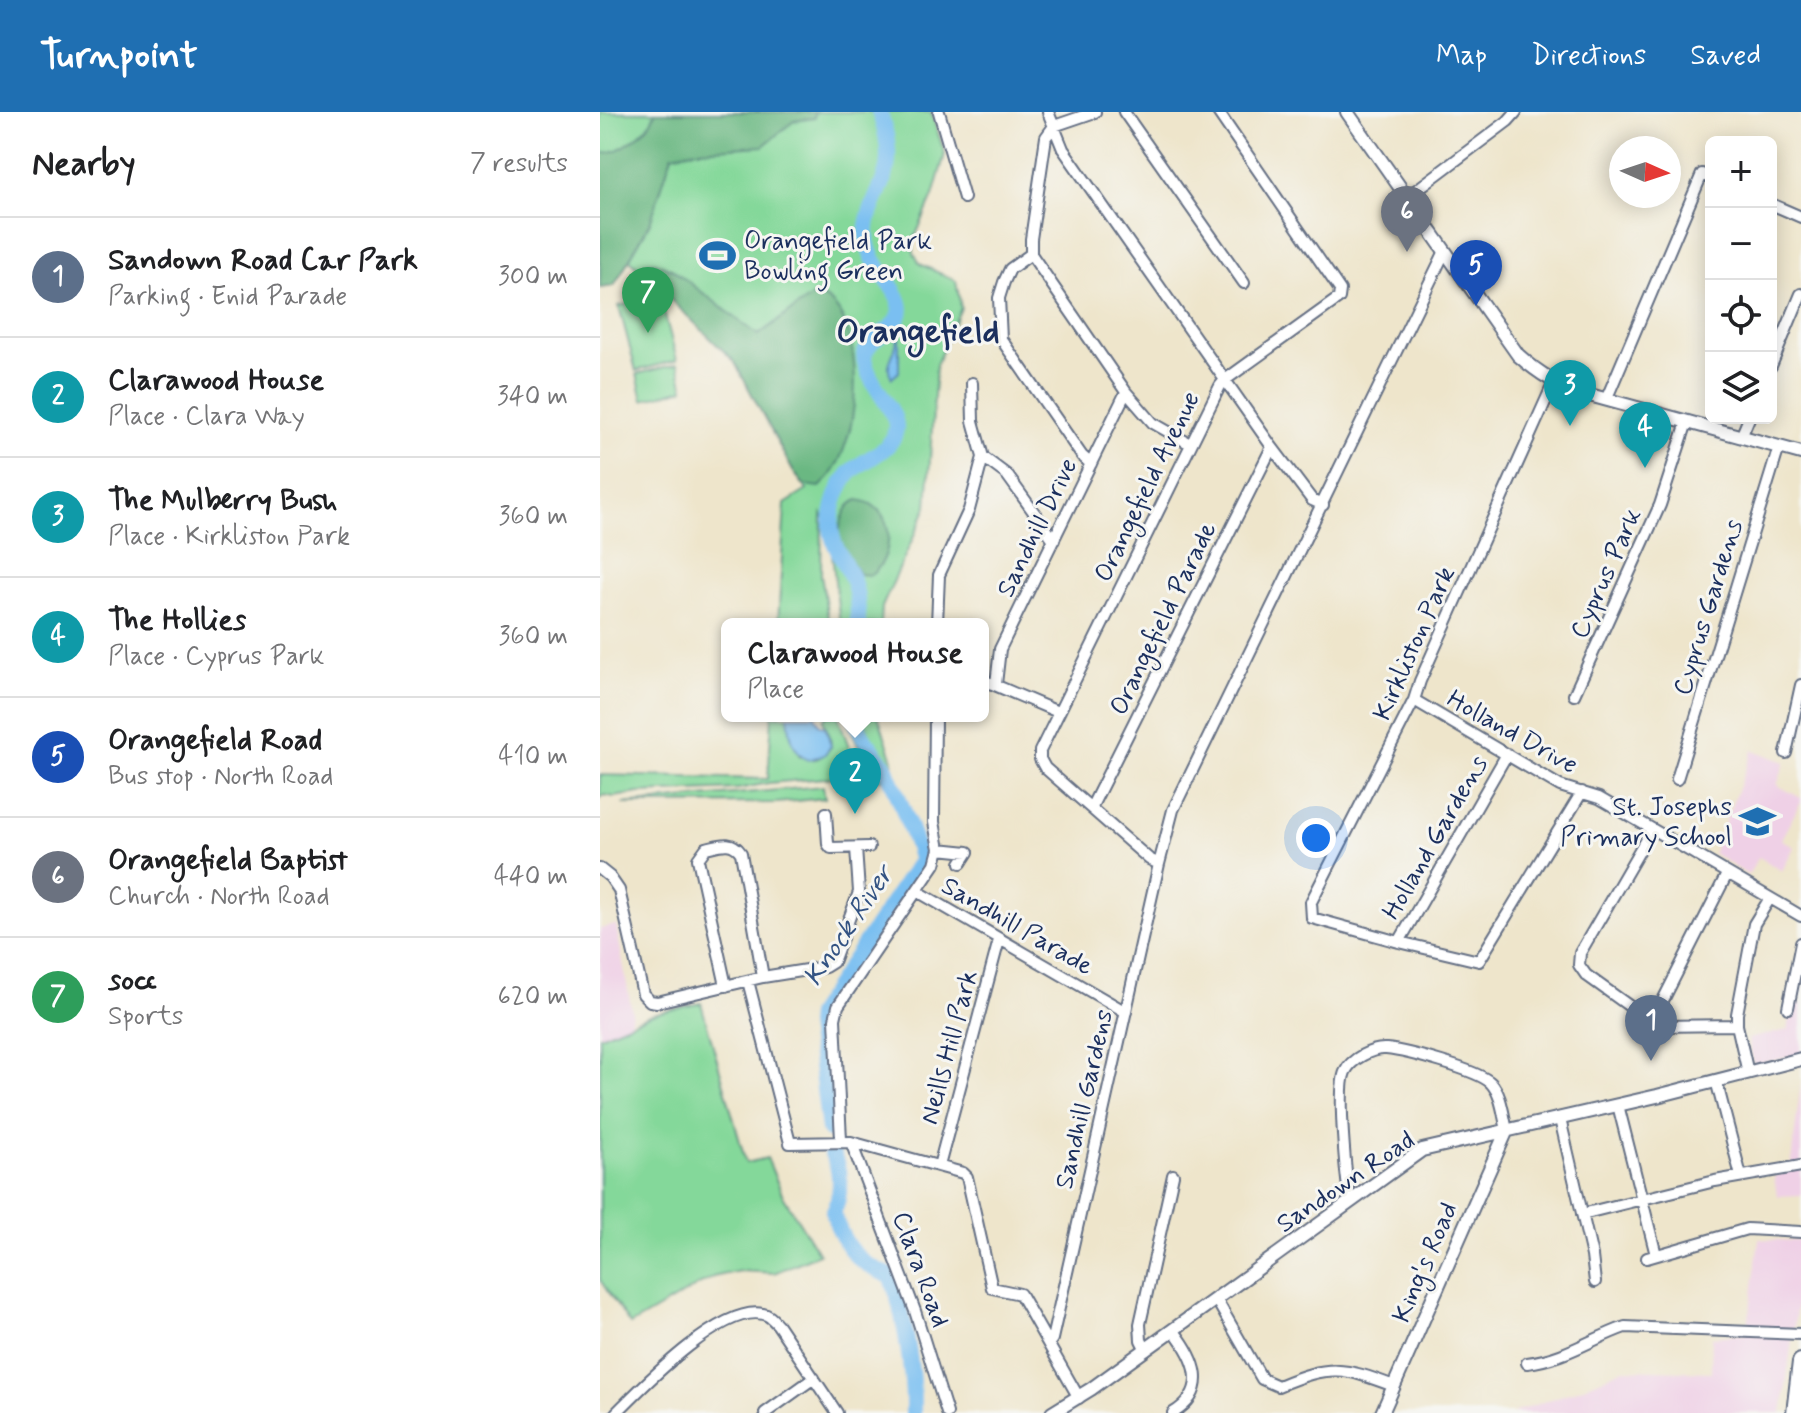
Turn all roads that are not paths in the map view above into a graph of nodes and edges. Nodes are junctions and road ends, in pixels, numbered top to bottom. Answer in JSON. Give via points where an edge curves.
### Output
{"nodes":[{"id":1,"x":939,"y":112,"type":"edge"},
{"id":2,"x":1048,"y":112,"type":"edge"},
{"id":3,"x":1095,"y":112,"type":"edge"},
{"id":4,"x":1124,"y":112,"type":"edge"},
{"id":5,"x":1218,"y":112,"type":"edge"},
{"id":6,"x":1347,"y":112,"type":"edge"},
{"id":7,"x":1516,"y":112,"type":"edge"},
{"id":8,"x":1054,"y":126,"type":"junction"},
{"id":9,"x":1705,"y":175,"type":"edge"},
{"id":10,"x":1407,"y":197,"type":"junction"},
{"id":11,"x":964,"y":198,"type":"dead end"},
{"id":12,"x":1777,"y":207,"type":"edge"},
{"id":13,"x":1801,"y":217,"type":"edge"},
{"id":14,"x":1445,"y":251,"type":"junction"},
{"id":15,"x":1031,"y":254,"type":"junction"},
{"id":16,"x":1244,"y":283,"type":"dead end"},
{"id":17,"x":1801,"y":294,"type":"edge"},
{"id":18,"x":1777,"y":352,"type":"edge"},
{"id":19,"x":1225,"y":380,"type":"junction"},
{"id":20,"x":1554,"y":382,"type":"junction"},
{"id":21,"x":972,"y":383,"type":"dead end"},
{"id":22,"x":1126,"y":392,"type":"junction"},
{"id":23,"x":1606,"y":400,"type":"junction"},
{"id":24,"x":1687,"y":422,"type":"junction"},
{"id":25,"x":1746,"y":424,"type":"edge"},
{"id":26,"x":1741,"y":437,"type":"junction"},
{"id":27,"x":1190,"y":444,"type":"junction"},
{"id":28,"x":1272,"y":447,"type":"junction"},
{"id":29,"x":1779,"y":447,"type":"junction"},
{"id":30,"x":1801,"y":453,"type":"edge"},
{"id":31,"x":983,"y":457,"type":"junction"},
{"id":32,"x":1091,"y":464,"type":"junction"},
{"id":33,"x":1323,"y":505,"type":"junction"},
{"id":34,"x":1054,"y":540,"type":"junction"},
{"id":35,"x":937,"y":618,"type":"edge"},
{"id":36,"x":989,"y":682,"type":"edge"},
{"id":37,"x":996,"y":684,"type":"junction"},
{"id":38,"x":1801,"y":685,"type":"edge"},
{"id":39,"x":1574,"y":695,"type":"dead end"},
{"id":40,"x":1414,"y":700,"type":"junction"},
{"id":41,"x":1058,"y":712,"type":"junction"},
{"id":42,"x":935,"y":722,"type":"edge"},
{"id":43,"x":1796,"y":730,"type":"edge"},
{"id":44,"x":1786,"y":753,"type":"dead end"},
{"id":45,"x":1507,"y":754,"type":"junction"},
{"id":46,"x":1677,"y":779,"type":"dead end"},
{"id":47,"x":1582,"y":792,"type":"junction"},
{"id":48,"x":1091,"y":808,"type":"junction"},
{"id":49,"x":826,"y":813,"type":"dead end"},
{"id":50,"x":1652,"y":829,"type":"junction"},
{"id":51,"x":869,"y":847,"type":"dead end"},
{"id":52,"x":856,"y":848,"type":"junction"},
{"id":53,"x":939,"y":849,"type":"junction"},
{"id":54,"x":961,"y":863,"type":"dead end"},
{"id":55,"x":1159,"y":864,"type":"junction"},
{"id":56,"x":600,"y":869,"type":"edge"},
{"id":57,"x":1727,"y":874,"type":"junction"},
{"id":58,"x":917,"y":891,"type":"junction"},
{"id":59,"x":1770,"y":898,"type":"junction"},
{"id":60,"x":1801,"y":916,"type":"edge"},
{"id":61,"x":999,"y":940,"type":"junction"},
{"id":62,"x":1399,"y":942,"type":"junction"},
{"id":63,"x":1801,"y":943,"type":"edge"},
{"id":64,"x":763,"y":977,"type":"junction"},
{"id":65,"x":748,"y":981,"type":"junction"},
{"id":66,"x":726,"y":986,"type":"junction"},
{"id":67,"x":1788,"y":1008,"type":"dead end"},
{"id":68,"x":1126,"y":1012,"type":"junction"},
{"id":69,"x":1652,"y":1022,"type":"junction"},
{"id":70,"x":1737,"y":1025,"type":"junction"},
{"id":71,"x":1801,"y":1059,"type":"edge"},
{"id":72,"x":1748,"y":1073,"type":"junction"},
{"id":73,"x":1716,"y":1080,"type":"junction"},
{"id":74,"x":1618,"y":1105,"type":"junction"},
{"id":75,"x":1560,"y":1119,"type":"junction"},
{"id":76,"x":1507,"y":1130,"type":"junction"},
{"id":77,"x":846,"y":1141,"type":"junction"},
{"id":78,"x":939,"y":1166,"type":"junction"},
{"id":79,"x":1801,"y":1166,"type":"edge"},
{"id":80,"x":1173,"y":1175,"type":"dead end"},
{"id":81,"x":1741,"y":1176,"type":"junction"},
{"id":82,"x":1641,"y":1198,"type":"junction"},
{"id":83,"x":1350,"y":1201,"type":"junction"},
{"id":84,"x":1582,"y":1214,"type":"junction"},
{"id":85,"x":1801,"y":1232,"type":"edge"},
{"id":86,"x":1595,"y":1282,"type":"dead end"},
{"id":87,"x":1216,"y":1299,"type":"junction"},
{"id":88,"x":1174,"y":1331,"type":"junction"},
{"id":89,"x":1801,"y":1334,"type":"edge"},
{"id":90,"x":1049,"y":1343,"type":"junction"},
{"id":91,"x":1146,"y":1350,"type":"junction"},
{"id":92,"x":1801,"y":1362,"type":"edge"},
{"id":93,"x":1527,"y":1363,"type":"dead end"},
{"id":94,"x":814,"y":1378,"type":"junction"},
{"id":95,"x":1394,"y":1386,"type":"junction"},
{"id":96,"x":1079,"y":1398,"type":"junction"},
{"id":97,"x":616,"y":1413,"type":"edge"},
{"id":98,"x":765,"y":1413,"type":"edge"},
{"id":99,"x":837,"y":1413,"type":"edge"},
{"id":100,"x":947,"y":1413,"type":"edge"},
{"id":101,"x":1052,"y":1413,"type":"edge"},
{"id":102,"x":1173,"y":1413,"type":"edge"},
{"id":103,"x":1382,"y":1413,"type":"edge"},
{"id":104,"x":1795,"y":1413,"type":"edge"}],
"edges":[{"from":1,"to":11,"type":"street"},
{"from":2,"to":8,"type":"street","name":"Orangefield Avenue"},
{"from":3,"to":8,"type":"street"},
{"from":4,"to":16,"type":"street"},
{"from":5,"to":19,"type":"street","via":[[1340,290],[1339,298]]},
{"from":6,"to":10,"type":"street"},
{"from":7,"to":10,"type":"street"},
{"from":8,"to":15,"type":"street","via":[[1046,137]]},
{"from":8,"to":19,"type":"street","name":"Orangefield Avenue","via":[[1063,149]]},
{"from":9,"to":23,"type":"street"},
{"from":10,"to":14,"type":"street"},
{"from":12,"to":13,"type":"street"},
{"from":14,"to":20,"type":"street","via":[[1508,342]]},
{"from":14,"to":33,"type":"street","name":"Sandhill Gardens"},
{"from":15,"to":22,"type":"street"},
{"from":15,"to":32,"type":"street","via":[[1010,269],[1004,282],[999,298],[1001,339]]},
{"from":17,"to":18,"type":"street"},
{"from":19,"to":27,"type":"street","name":"Orangefield Avenue"},
{"from":19,"to":28,"type":"street"},
{"from":20,"to":23,"type":"street"},
{"from":20,"to":40,"type":"street","name":"Kirkliston Park"},
{"from":21,"to":31,"type":"street","via":[[973,421]]},
{"from":22,"to":27,"type":"street","via":[[1153,423]]},
{"from":22,"to":32,"type":"street","name":"Sandhill Drive"},
{"from":23,"to":24,"type":"street"},
{"from":24,"to":26,"type":"street"},
{"from":24,"to":39,"type":"street","name":"Cyprus Park","via":[[1660,505]]},
{"from":25,"to":26,"type":"street"},
{"from":26,"to":29,"type":"street"},
{"from":27,"to":41,"type":"street","name":"Orangefield Avenue"},
{"from":28,"to":33,"type":"street","via":[[1312,500]]},
{"from":28,"to":48,"type":"street","name":"Orangefield Parade"},
{"from":29,"to":30,"type":"street"},
{"from":29,"to":46,"type":"street","name":"Cyprus Gardens"},
{"from":31,"to":34,"type":"street","via":[[1007,475]]},
{"from":31,"to":35,"type":"street","via":[[969,510],[939,575]]},
{"from":32,"to":34,"type":"street","name":"Sandhill Drive"},
{"from":33,"to":55,"type":"street","name":"Sandhill Gardens","via":[[1185,783]]},
{"from":34,"to":37,"type":"street","name":"Sandhill Drive","via":[[1000,649]]},
{"from":36,"to":37,"type":"street"},
{"from":37,"to":41,"type":"street"},
{"from":38,"to":43,"type":"street"},
{"from":40,"to":45,"type":"street","name":"Holland Drive"},
{"from":40,"to":62,"type":"street","name":"Kirkliston Park","via":[[1311,902],[1312,918]]},
{"from":41,"to":48,"type":"street","name":"Orangefield Avenue","via":[[1040,759]]},
{"from":42,"to":53,"type":"street","via":[[934,822]]},
{"from":43,"to":44,"type":"street"},
{"from":45,"to":47,"type":"street","name":"Holland Drive","via":[[1560,786]]},
{"from":45,"to":62,"type":"street","name":"Holland Gardens"},
{"from":47,"to":50,"type":"street","name":"Holland Drive"},
{"from":47,"to":62,"type":"street","via":[[1483,958]]},
{"from":48,"to":55,"type":"street","name":"Orangefield Avenue"},
{"from":49,"to":52,"type":"street","via":[[831,848]]},
{"from":50,"to":57,"type":"street","name":"Holland Drive"},
{"from":50,"to":69,"type":"street","via":[[1579,959],[1586,975]]},
{"from":51,"to":52,"type":"street"},
{"from":52,"to":64,"type":"street","via":[[859,892],[833,962]]},
{"from":53,"to":54,"type":"street","via":[[968,852]]},
{"from":53,"to":58,"type":"street"},
{"from":55,"to":68,"type":"street","name":"Sandhill Gardens"},
{"from":56,"to":66,"type":"street","via":[[619,890],[643,994],[650,1001]]},
{"from":57,"to":59,"type":"street","name":"Holland Drive"},
{"from":57,"to":69,"type":"street"},
{"from":58,"to":61,"type":"street","name":"Sandhill Parade"},
{"from":58,"to":77,"type":"street","name":"Sandhill Parade","via":[[838,1006]]},
{"from":59,"to":60,"type":"street","name":"Holland Drive"},
{"from":59,"to":70,"type":"street","via":[[1754,924]]},
{"from":61,"to":68,"type":"street","name":"Sandhill Parade"},
{"from":61,"to":78,"type":"street","name":"Neills Hill Park"},
{"from":63,"to":67,"type":"street"},
{"from":64,"to":65,"type":"street"},
{"from":64,"to":66,"type":"street","via":[[741,853],[729,843],[706,848],[698,859]]},
{"from":65,"to":66,"type":"street"},
{"from":65,"to":77,"type":"street","via":[[790,1143]]},
{"from":68,"to":90,"type":"street","name":"Sandhill Gardens"},
{"from":69,"to":70,"type":"street","via":[[1664,1027]]},
{"from":70,"to":72,"type":"street"},
{"from":71,"to":72,"type":"street","name":"Sandown Road"},
{"from":72,"to":73,"type":"street","name":"Sandown Road"},
{"from":73,"to":74,"type":"street","name":"Sandown Road"},
{"from":73,"to":81,"type":"street"},
{"from":74,"to":75,"type":"street","name":"Sandown Road"},
{"from":74,"to":82,"type":"street"},
{"from":75,"to":76,"type":"street","name":"Sandown Road"},
{"from":75,"to":84,"type":"street"},
{"from":76,"to":83,"type":"street","name":"Sandown Road","via":[[1422,1150]]},
{"from":76,"to":83,"type":"street","via":[[1493,1086],[1470,1070],[1384,1049],[1356,1058],[1344,1073]]},
{"from":76,"to":95,"type":"street","name":"King's Road"},
{"from":77,"to":78,"type":"street"},
{"from":77,"to":100,"type":"street","name":"Clara Road","via":[[915,1311]]},
{"from":78,"to":90,"type":"street","via":[[967,1177],[992,1288],[1020,1294]]},
{"from":79,"to":81,"type":"street"},
{"from":80,"to":91,"type":"street","via":[[1140,1324]]},
{"from":81,"to":82,"type":"street"},
{"from":82,"to":84,"type":"street"},
{"from":82,"to":85,"type":"street","via":[[1651,1257],[1747,1229]]},
{"from":83,"to":87,"type":"street","name":"Sandown Road"},
{"from":84,"to":86,"type":"street"},
{"from":87,"to":88,"type":"street","name":"Sandown Road"},
{"from":87,"to":95,"type":"street","via":[[1262,1379],[1278,1386],[1311,1372],[1350,1370]]},
{"from":88,"to":91,"type":"street","name":"Sandown Road"},
{"from":88,"to":102,"type":"street","via":[[1196,1366],[1191,1396]]},
{"from":89,"to":93,"type":"street","via":[[1625,1327],[1574,1351]]},
{"from":90,"to":96,"type":"street"},
{"from":91,"to":96,"type":"street","name":"Sandown Road"},
{"from":92,"to":104,"type":"main road"},
{"from":94,"to":97,"type":"street","via":[[778,1325],[767,1314],[753,1312],[729,1320],[685,1349]]},
{"from":94,"to":98,"type":"street"},
{"from":94,"to":99,"type":"street"},
{"from":95,"to":103,"type":"street","name":"King's Road"},
{"from":96,"to":101,"type":"street","name":"Sandown Road"}]}
